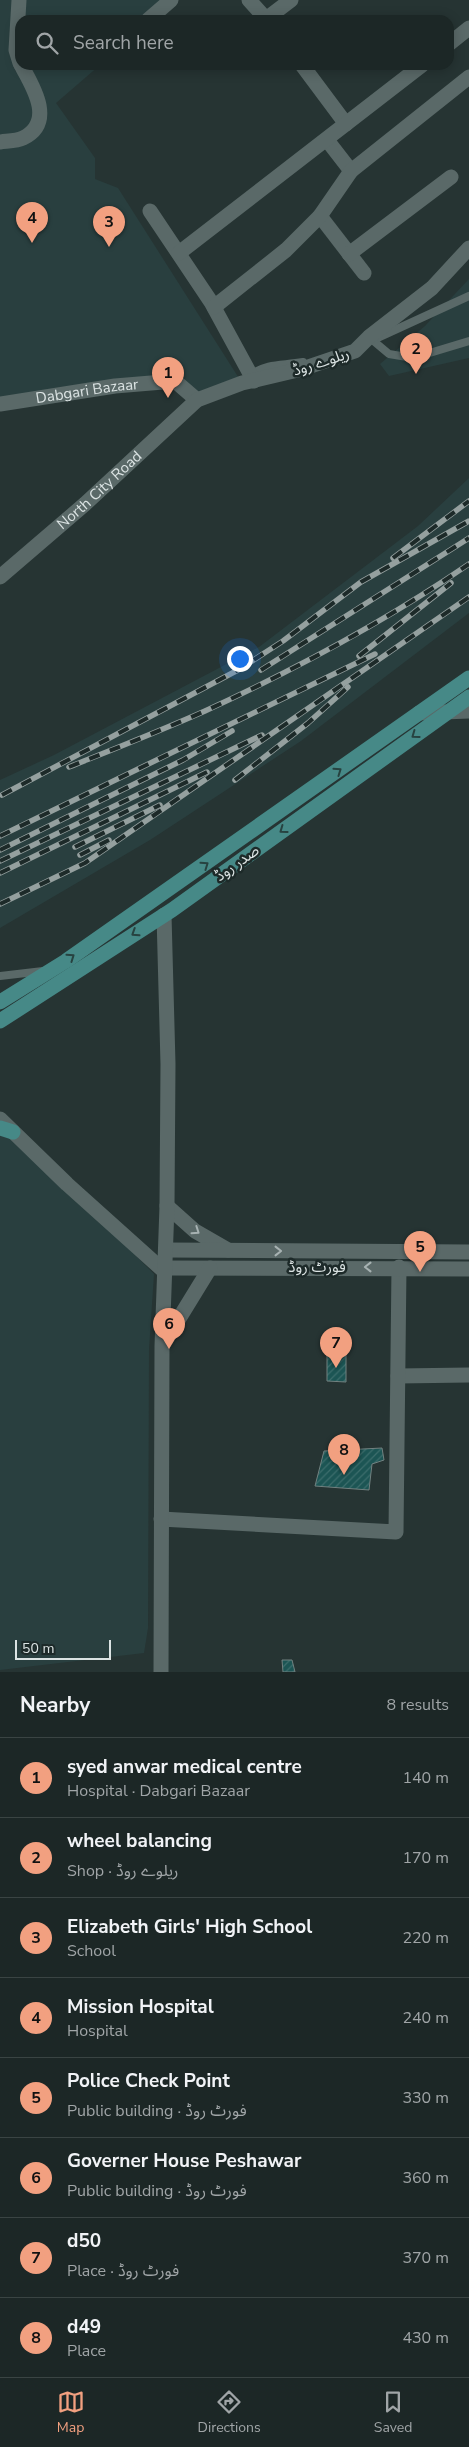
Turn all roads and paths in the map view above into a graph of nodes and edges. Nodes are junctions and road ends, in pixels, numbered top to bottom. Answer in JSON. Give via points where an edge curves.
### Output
{"nodes":[{"id":1,"x":20,"y":0,"type":"edge"},
{"id":2,"x":172,"y":0,"type":"edge"},
{"id":3,"x":249,"y":0,"type":"edge"},
{"id":4,"x":291,"y":0,"type":"edge"},
{"id":5,"x":19,"y":15,"type":"edge"},
{"id":6,"x":154,"y":15,"type":"edge"},
{"id":7,"x":262,"y":15,"type":"edge"},
{"id":8,"x":272,"y":15,"type":"edge"},
{"id":9,"x":469,"y":28,"type":"edge"},
{"id":10,"x":454,"y":40,"type":"edge"},
{"id":11,"x":24,"y":70,"type":"edge"},
{"id":12,"x":306,"y":70,"type":"edge"},
{"id":13,"x":416,"y":70,"type":"edge"},
{"id":14,"x":469,"y":77,"type":"edge"},
{"id":15,"x":346,"y":124,"type":"junction"},
{"id":16,"x":327,"y":140,"type":"junction"},
{"id":17,"x":0,"y":142,"type":"edge"},
{"id":18,"x":351,"y":171,"type":"junction"},
{"id":19,"x":451,"y":178,"type":"dead end"},
{"id":20,"x":150,"y":211,"type":"dead end"},
{"id":21,"x":320,"y":216,"type":"junction"},
{"id":22,"x":469,"y":248,"type":"edge"},
{"id":23,"x":179,"y":253,"type":"junction"},
{"id":24,"x":350,"y":254,"type":"junction"},
{"id":25,"x":364,"y":273,"type":"dead end"},
{"id":26,"x":469,"y":296,"type":"edge"},
{"id":27,"x":214,"y":307,"type":"junction"},
{"id":28,"x":369,"y":337,"type":"junction"},
{"id":29,"x":469,"y":341,"type":"edge"},
{"id":30,"x":254,"y":380,"type":"junction"},
{"id":31,"x":197,"y":400,"type":"junction"},
{"id":32,"x":0,"y":404,"type":"edge"},
{"id":33,"x":0,"y":576,"type":"edge"},
{"id":34,"x":469,"y":678,"type":"edge"},
{"id":35,"x":445,"y":695,"type":"junction"},
{"id":36,"x":469,"y":695,"type":"edge"},
{"id":37,"x":449,"y":711,"type":"junction"},
{"id":38,"x":469,"y":711,"type":"edge"},
{"id":39,"x":419,"y":713,"type":"junction"},
{"id":40,"x":164,"y":915,"type":"junction"},
{"id":41,"x":52,"y":970,"type":"junction"},
{"id":42,"x":0,"y":976,"type":"edge"},
{"id":43,"x":0,"y":1002,"type":"edge"},
{"id":44,"x":0,"y":1021,"type":"edge"},
{"id":45,"x":0,"y":1119,"type":"edge"},
{"id":46,"x":6,"y":1130,"type":"edge"},
{"id":47,"x":167,"y":1206,"type":"junction"},
{"id":48,"x":166,"y":1250,"type":"junction"},
{"id":49,"x":229,"y":1251,"type":"junction"},
{"id":50,"x":469,"y":1252,"type":"edge"},
{"id":51,"x":400,"y":1267,"type":"junction"},
{"id":52,"x":210,"y":1268,"type":"junction"},
{"id":53,"x":469,"y":1269,"type":"edge"},
{"id":54,"x":165,"y":1270,"type":"junction"},
{"id":55,"x":162,"y":1346,"type":"junction"},
{"id":56,"x":469,"y":1375,"type":"edge"},
{"id":57,"x":398,"y":1376,"type":"junction"},
{"id":58,"x":162,"y":1519,"type":"junction"},
{"id":59,"x":160,"y":1672,"type":"edge"}],
"edges":[{"from":1,"to":5,"type":"street"},
{"from":2,"to":6,"type":"street"},
{"from":3,"to":7,"type":"street"},
{"from":4,"to":8,"type":"street"},
{"from":9,"to":10,"type":"street"},
{"from":11,"to":17,"type":"street","via":[[37,94],[39,117],[29,134]]},
{"from":12,"to":15,"type":"street"},
{"from":13,"to":15,"type":"street"},
{"from":14,"to":18,"type":"street"},
{"from":15,"to":16,"type":"street"},
{"from":16,"to":18,"type":"street"},
{"from":16,"to":23,"type":"street"},
{"from":18,"to":21,"type":"street"},
{"from":19,"to":24,"type":"street"},
{"from":20,"to":23,"type":"street"},
{"from":21,"to":24,"type":"street"},
{"from":21,"to":27,"type":"street","via":[[286,250]]},
{"from":22,"to":28,"type":"street","name":"ریلوے روڈ","via":[[432,288]]},
{"from":23,"to":27,"type":"street"},
{"from":24,"to":25,"type":"street"},
{"from":26,"to":33,"type":"lane","via":[[348,351],[295,364],[279,363],[260,368],[213,391]]},
{"from":27,"to":30,"type":"street"},
{"from":28,"to":29,"type":"lane","via":[[390,354],[413,358]]},
{"from":28,"to":30,"type":"street","name":"ریلوے روڈ","via":[[355,351],[302,369]]},
{"from":30,"to":31,"type":"street","name":"ریلوے روڈ"},
{"from":31,"to":32,"type":"street","name":"Dabgari Bazaar","via":[[175,381],[115,386]]},
{"from":31,"to":33,"type":"street","name":"North City Road","via":[[85,504]]},
{"from":34,"to":35,"type":"main road","name":"صدر روڈ"},
{"from":35,"to":36,"type":"street"},
{"from":35,"to":39,"type":"main road","name":"صدر روڈ"},
{"from":36,"to":37,"type":"main road","name":"صدر روڈ"},
{"from":37,"to":38,"type":"street"},
{"from":37,"to":39,"type":"street"},
{"from":37,"to":40,"type":"main road","name":"صدر روڈ","one_way":true},
{"from":41,"to":39,"type":"main road","name":"صدر روڈ","one_way":true},
{"from":40,"to":44,"type":"main road","name":"صدر روڈ","one_way":true},
{"from":40,"to":47,"type":"street"},
{"from":41,"to":42,"type":"lane"},
{"from":41,"to":43,"type":"main road","name":"صدر روڈ"},
{"from":45,"to":46,"type":"street"},
{"from":46,"to":54,"type":"street"},
{"from":47,"to":48,"type":"street"},
{"from":47,"to":49,"type":"street","one_way":true,"via":[[195,1231]]},
{"from":48,"to":49,"type":"street","name":"فورٹ روڈ"},
{"from":48,"to":54,"type":"street"},
{"from":49,"to":50,"type":"street","name":"فورٹ روڈ","one_way":true},
{"from":51,"to":52,"type":"street","name":"فورٹ روڈ","one_way":true},
{"from":51,"to":53,"type":"street","name":"فورٹ روڈ"},
{"from":51,"to":57,"type":"street"},
{"from":52,"to":54,"type":"street","name":"فورٹ روڈ"},
{"from":52,"to":55,"type":"street"},
{"from":54,"to":55,"type":"street"},
{"from":55,"to":58,"type":"street"},
{"from":56,"to":57,"type":"street"},
{"from":57,"to":58,"type":"street","via":[[396,1532]]},
{"from":58,"to":59,"type":"street"}]}
